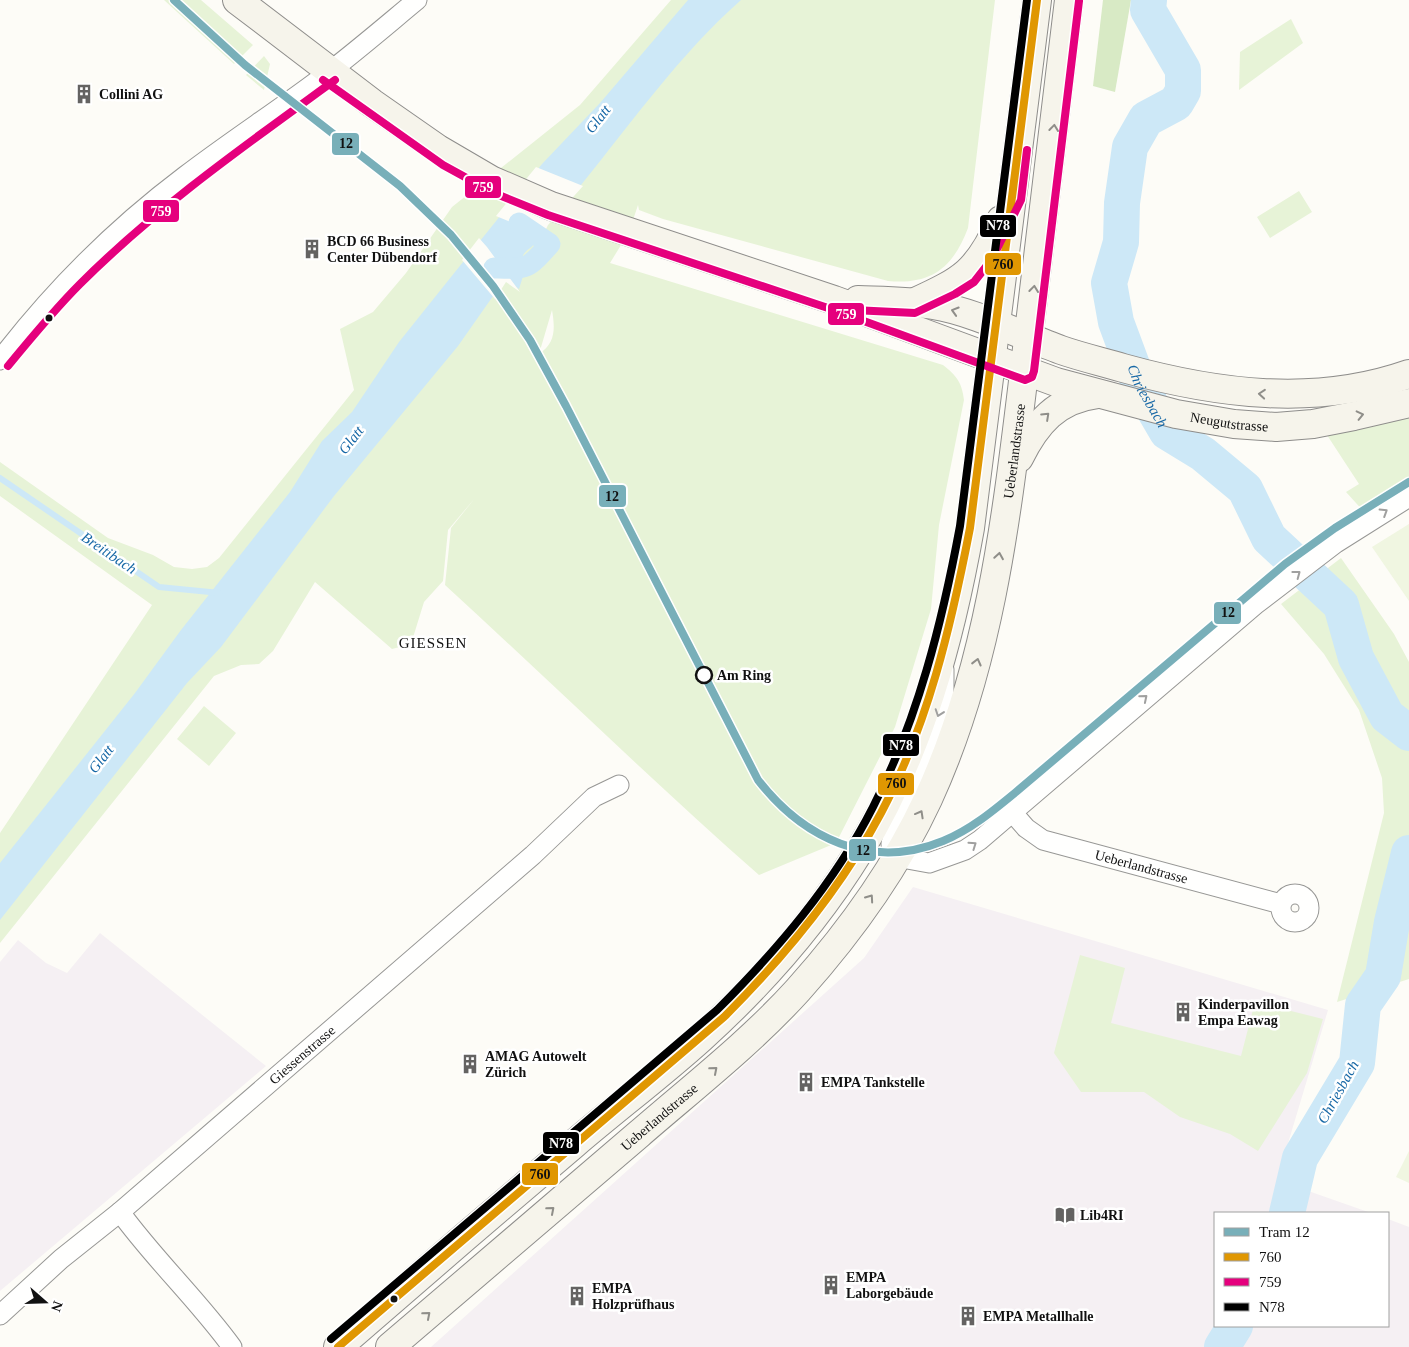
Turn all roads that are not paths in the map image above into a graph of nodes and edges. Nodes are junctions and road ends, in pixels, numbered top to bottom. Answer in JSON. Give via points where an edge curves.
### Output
{"nodes":[{"id":1,"x":237,"y":0,"type":"edge"},
{"id":2,"x":417,"y":0,"type":"edge"},
{"id":3,"x":1036,"y":0,"type":"edge"},
{"id":4,"x":1069,"y":0,"type":"edge"},
{"id":5,"x":328,"y":72,"type":"junction"},
{"id":6,"x":1012,"y":196,"type":"junction"},
{"id":7,"x":834,"y":300,"type":"junction"},
{"id":8,"x":913,"y":302,"type":"junction"},
{"id":9,"x":995,"y":325,"type":"junction"},
{"id":10,"x":1028,"y":338,"type":"junction"},
{"id":11,"x":991,"y":358,"type":"junction"},
{"id":12,"x":0,"y":360,"type":"edge"},
{"id":13,"x":1024,"y":370,"type":"junction"},
{"id":14,"x":1409,"y":374,"type":"edge"},
{"id":15,"x":1089,"y":393,"type":"junction"},
{"id":16,"x":1409,"y":403,"type":"edge"},
{"id":17,"x":1012,"y":472,"type":"junction"},
{"id":18,"x":1409,"y":497,"type":"edge"},
{"id":19,"x":945,"y":648,"type":"junction"},
{"id":20,"x":619,"y":785,"type":"dead end"},
{"id":21,"x":1012,"y":812,"type":"junction"},
{"id":22,"x":896,"y":857,"type":"junction"},
{"id":23,"x":1281,"y":904,"type":"dead end"},
{"id":24,"x":120,"y":1212,"type":"junction"},
{"id":25,"x":0,"y":1315,"type":"edge"},
{"id":26,"x":232,"y":1347,"type":"edge"},
{"id":27,"x":338,"y":1347,"type":"edge"},
{"id":28,"x":390,"y":1347,"type":"edge"}],
"edges":[{"from":1,"to":5,"type":"main road","name":"Neugutstrasse"},
{"from":2,"to":5,"type":"street"},
{"from":3,"to":6,"type":"main road"},
{"from":10,"to":4,"type":"main road","name":"Ueberlandstrasse","one_way":true},
{"from":5,"to":7,"type":"main road","name":"Neugutstrasse","via":[[438,149],[490,180],[551,206]]},
{"from":5,"to":12,"type":"street","via":[[184,177],[97,251]]},
{"from":6,"to":8,"type":"main road","via":[[994,237],[976,266],[951,285]]},
{"from":6,"to":9,"type":"main road"},
{"from":7,"to":8,"type":"main road"},
{"from":7,"to":11,"type":"main road","name":"Neugutstrasse"},
{"from":9,"to":8,"type":"main road","one_way":true,"via":[[935,305]]},
{"from":9,"to":10,"type":"main road"},
{"from":9,"to":11,"type":"main road"},
{"from":10,"to":13,"type":"main road","name":"Ueberlandstrasse"},
{"from":14,"to":10,"type":"main road","one_way":true,"via":[[1311,395],[1234,391],[1181,382]]},
{"from":11,"to":13,"type":"main road","name":"Neugutstrasse"},
{"from":11,"to":19,"type":"main road","via":[[970,528]]},
{"from":13,"to":15,"type":"main road","name":"Neugutstrasse"},
{"from":13,"to":17,"type":"main road","name":"Ueberlandstrasse"},
{"from":15,"to":16,"type":"main road","name":"Neugutstrasse","one_way":true,"via":[[1206,420],[1276,427],[1313,424]]},
{"from":17,"to":15,"type":"main road","one_way":true,"via":[[1027,441],[1046,415]]},
{"from":22,"to":17,"type":"main road","name":"Ueberlandstrasse","one_way":true,"via":[[927,802],[950,747],[972,680],[993,595]]},
{"from":21,"to":18,"type":"street","one_way":true,"via":[[1270,594]]},
{"from":19,"to":22,"type":"street","one_way":true,"via":[[944,699],[896,817],[890,844]]},
{"from":19,"to":27,"type":"main road","via":[[915,739],[886,803],[849,868],[803,932],[702,1037]]},
{"from":20,"to":24,"type":"street","name":"Giessenstrasse","via":[[594,796],[533,855]]},
{"from":22,"to":21,"type":"street","one_way":true,"via":[[928,863],[965,850]]},
{"from":21,"to":23,"type":"street","name":"Ueberlandstrasse","via":[[1042,840]]},
{"from":28,"to":22,"type":"main road","name":"Ueberlandstrasse","one_way":true,"via":[[722,1064],[796,992],[842,938]]},
{"from":24,"to":25,"type":"street","name":"Giessenstrasse","via":[[61,1259]]},
{"from":24,"to":26,"type":"street"}]}
